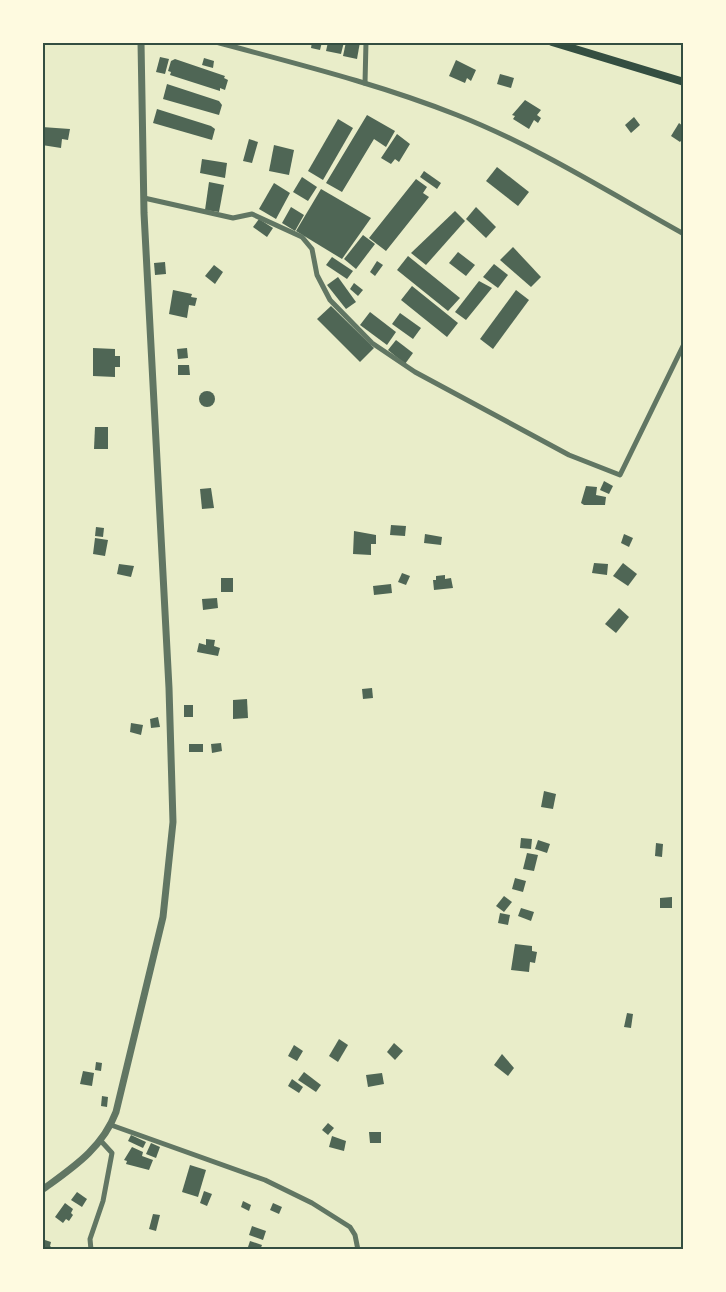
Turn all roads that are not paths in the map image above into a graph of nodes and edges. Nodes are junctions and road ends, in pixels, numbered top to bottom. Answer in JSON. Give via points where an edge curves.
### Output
{"nodes":[{"id":1,"x":141,"y":42,"type":"edge"},
{"id":2,"x":216,"y":42,"type":"edge"},
{"id":3,"x":366,"y":42,"type":"edge"},
{"id":4,"x":552,"y":42,"type":"edge"},
{"id":5,"x":684,"y":82,"type":"edge"},
{"id":6,"x":365,"y":83,"type":"junction"},
{"id":7,"x":144,"y":198,"type":"junction"},
{"id":8,"x":684,"y":234,"type":"edge"},
{"id":9,"x":684,"y":344,"type":"edge"},
{"id":10,"x":111,"y":1125,"type":"junction"},
{"id":11,"x":101,"y":1141,"type":"junction"},
{"id":12,"x":42,"y":1190,"type":"edge"},
{"id":13,"x":91,"y":1250,"type":"edge"},
{"id":14,"x":358,"y":1250,"type":"edge"}],
"edges":[{"from":1,"to":7,"type":"street"},
{"from":2,"to":6,"type":"street"},
{"from":3,"to":6,"type":"street"},
{"from":4,"to":5,"type":"highway"},
{"from":6,"to":8,"type":"street","via":[[458,116],[515,142]]},
{"from":7,"to":9,"type":"street","via":[[233,218],[252,214],[302,237],[312,249],[317,275],[330,300],[372,343],[415,372],[569,455],[620,475]]},
{"from":7,"to":10,"type":"street","via":[[173,822],[163,917]]},
{"from":10,"to":11,"type":"street"},
{"from":10,"to":14,"type":"street","via":[[265,1180],[312,1203],[350,1227],[356,1235]]},
{"from":11,"to":12,"type":"street"},
{"from":11,"to":13,"type":"street","via":[[112,1153],[103,1201],[90,1239]]}]}
